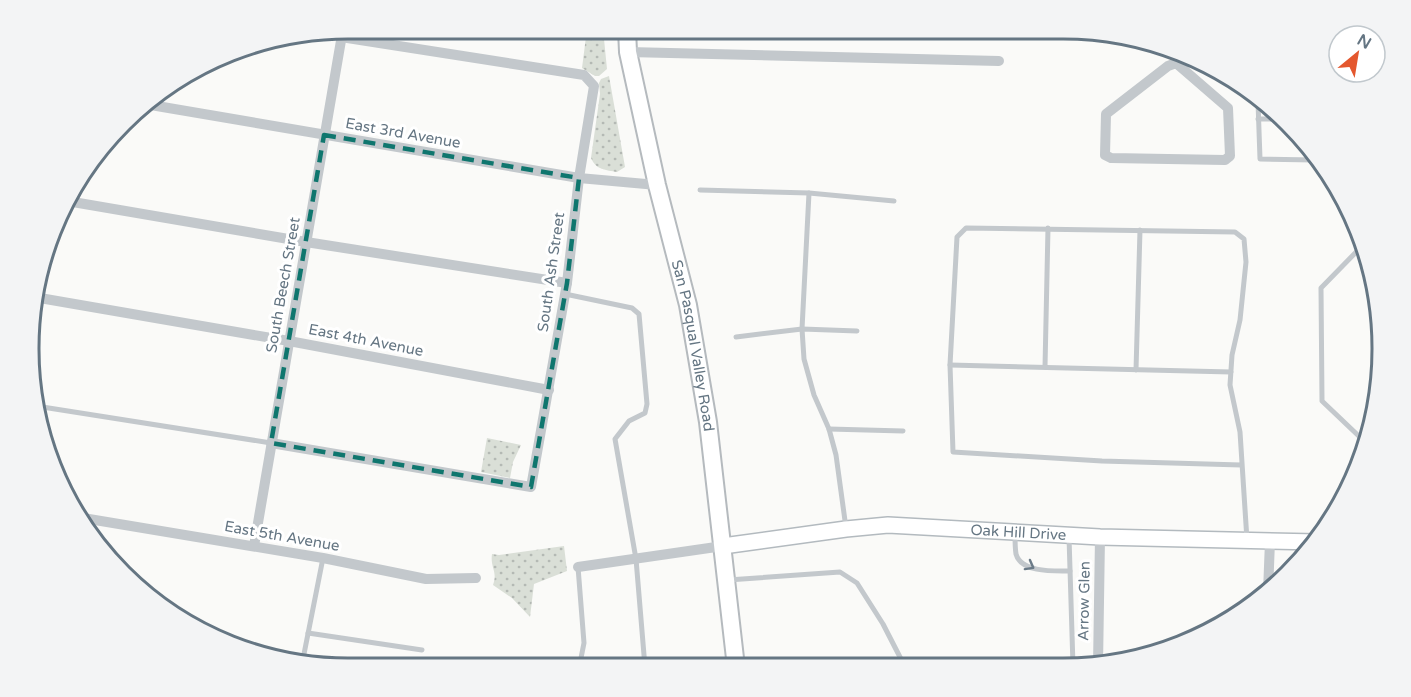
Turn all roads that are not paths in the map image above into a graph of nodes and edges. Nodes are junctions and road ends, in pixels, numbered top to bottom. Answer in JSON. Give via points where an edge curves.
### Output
{"nodes":[{"id":1,"x":341,"y":39,"type":"edge"},
{"id":2,"x":377,"y":39,"type":"edge"},
{"id":3,"x":627,"y":39,"type":"edge"},
{"id":4,"x":628,"y":52,"type":"junction"},
{"id":5,"x":999,"y":61,"type":"dead end"},
{"id":6,"x":1176,"y":63,"type":"joint"},
{"id":7,"x":155,"y":107,"type":"edge"},
{"id":8,"x":1258,"y":109,"type":"edge"},
{"id":9,"x":1258,"y":119,"type":"junction"},
{"id":10,"x":1270,"y":119,"type":"edge"},
{"id":11,"x":324,"y":135,"type":"junction"},
{"id":12,"x":1308,"y":160,"type":"edge"},
{"id":13,"x":579,"y":178,"type":"junction"},
{"id":14,"x":657,"y":185,"type":"junction"},
{"id":15,"x":700,"y":190,"type":"dead end"},
{"id":16,"x":809,"y":193,"type":"junction"},
{"id":17,"x":894,"y":201,"type":"dead end"},
{"id":18,"x":76,"y":203,"type":"edge"},
{"id":19,"x":1048,"y":228,"type":"junction"},
{"id":20,"x":1140,"y":230,"type":"junction"},
{"id":21,"x":306,"y":242,"type":"junction"},
{"id":22,"x":1357,"y":251,"type":"edge"},
{"id":23,"x":566,"y":288,"type":"junction"},
{"id":24,"x":43,"y":299,"type":"edge"},
{"id":25,"x":802,"y":329,"type":"junction"},
{"id":26,"x":857,"y":331,"type":"dead end"},
{"id":27,"x":736,"y":337,"type":"dead end"},
{"id":28,"x":289,"y":341,"type":"junction"},
{"id":29,"x":950,"y":365,"type":"junction"},
{"id":30,"x":1045,"y":367,"type":"junction"},
{"id":31,"x":1136,"y":370,"type":"junction"},
{"id":32,"x":1231,"y":372,"type":"junction"},
{"id":33,"x":549,"y":390,"type":"junction"},
{"id":34,"x":45,"y":407,"type":"edge"},
{"id":35,"x":829,"y":429,"type":"junction"},
{"id":36,"x":903,"y":431,"type":"dead end"},
{"id":37,"x":1359,"y":436,"type":"edge"},
{"id":38,"x":271,"y":443,"type":"junction"},
{"id":39,"x":1240,"y":465,"type":"junction"},
{"id":40,"x":91,"y":519,"type":"edge"},
{"id":41,"x":846,"y":529,"type":"junction"},
{"id":42,"x":1015,"y":532,"type":"junction"},
{"id":43,"x":1069,"y":535,"type":"junction"},
{"id":44,"x":1100,"y":537,"type":"junction"},
{"id":45,"x":1247,"y":541,"type":"junction"},
{"id":46,"x":1270,"y":541,"type":"junction"},
{"id":47,"x":1304,"y":542,"type":"edge"},
{"id":48,"x":254,"y":546,"type":"junction"},
{"id":49,"x":723,"y":546,"type":"junction"},
{"id":50,"x":323,"y":558,"type":"junction"},
{"id":51,"x":636,"y":559,"type":"junction"},
{"id":52,"x":578,"y":567,"type":"joint"},
{"id":53,"x":1070,"y":571,"type":"junction"},
{"id":54,"x":476,"y":578,"type":"dead end"},
{"id":55,"x":726,"y":580,"type":"junction"},
{"id":56,"x":1268,"y":580,"type":"edge"},
{"id":57,"x":308,"y":633,"type":"junction"},
{"id":58,"x":422,"y":650,"type":"dead end"},
{"id":59,"x":304,"y":654,"type":"edge"},
{"id":60,"x":1098,"y":655,"type":"edge"},
{"id":61,"x":1073,"y":657,"type":"edge"},
{"id":62,"x":581,"y":658,"type":"edge"},
{"id":63,"x":644,"y":658,"type":"edge"},
{"id":64,"x":735,"y":658,"type":"edge"},
{"id":65,"x":900,"y":658,"type":"edge"}],
"edges":[{"from":1,"to":11,"type":"street","name":"South Beech Street"},
{"from":2,"to":13,"type":"street","name":"South Ash Street","via":[[584,75],[594,90]]},
{"from":3,"to":4,"type":"main road","name":"San Pasqual Valley Road"},
{"from":4,"to":5,"type":"street"},
{"from":4,"to":14,"type":"main road","name":"San Pasqual Valley Road"},
{"from":6,"to":6,"type":"street","via":[[1106,114],[1105,155],[1226,160],[1230,156],[1228,108]]},
{"from":7,"to":11,"type":"street","name":"East 3rd Avenue"},
{"from":8,"to":9,"type":"lane"},
{"from":9,"to":10,"type":"lane"},
{"from":9,"to":12,"type":"lane","via":[[1260,159]]},
{"from":11,"to":13,"type":"street","name":"East 3rd Avenue"},
{"from":11,"to":21,"type":"street","name":"South Beech Street"},
{"from":13,"to":14,"type":"street","name":"East 3rd Avenue"},
{"from":13,"to":23,"type":"street","name":"South Ash Street"},
{"from":14,"to":49,"type":"main road","name":"San Pasqual Valley Road","via":[[688,305]]},
{"from":15,"to":16,"type":"lane"},
{"from":16,"to":17,"type":"lane"},
{"from":16,"to":25,"type":"lane"},
{"from":18,"to":21,"type":"street"},
{"from":19,"to":20,"type":"lane"},
{"from":19,"to":29,"type":"lane","via":[[966,228],[957,237]]},
{"from":19,"to":30,"type":"lane"},
{"from":20,"to":31,"type":"lane"},
{"from":20,"to":32,"type":"lane","via":[[1235,232],[1244,239],[1246,262]]},
{"from":21,"to":23,"type":"street"},
{"from":21,"to":28,"type":"street","name":"South Beech Street"},
{"from":22,"to":37,"type":"lane","via":[[1321,288],[1322,400]]},
{"from":23,"to":33,"type":"street","name":"South Ash Street"},
{"from":23,"to":51,"type":"lane","via":[[582,297],[632,308],[639,314],[647,404],[645,413],[629,421],[615,439]]},
{"from":24,"to":28,"type":"street","name":"East 4th Avenue"},
{"from":25,"to":26,"type":"lane"},
{"from":25,"to":27,"type":"lane"},
{"from":25,"to":35,"type":"lane","via":[[804,359]]},
{"from":28,"to":33,"type":"street","name":"East 4th Avenue"},
{"from":28,"to":38,"type":"street","name":"South Beech Street"},
{"from":29,"to":30,"type":"lane"},
{"from":29,"to":39,"type":"lane","via":[[953,452]]},
{"from":30,"to":31,"type":"lane"},
{"from":31,"to":32,"type":"lane"},
{"from":32,"to":39,"type":"lane","via":[[1240,432]]},
{"from":33,"to":38,"type":"street","name":"South Ash Street","via":[[531,487]]},
{"from":34,"to":38,"type":"lane"},
{"from":35,"to":36,"type":"lane"},
{"from":35,"to":41,"type":"lane"},
{"from":38,"to":48,"type":"street","name":"South Beech Street"},
{"from":39,"to":45,"type":"lane"},
{"from":40,"to":48,"type":"street","name":"East 5th Avenue"},
{"from":41,"to":42,"type":"street","name":"Oak Hill Drive","via":[[888,525]]},
{"from":41,"to":49,"type":"street","name":"Oak Hill Drive"},
{"from":42,"to":43,"type":"street","name":"Oak Hill Drive"},
{"from":42,"to":53,"type":"lane","one_way":true,"via":[[1019,559],[1041,571]]},
{"from":43,"to":44,"type":"street","name":"Oak Hill Drive"},
{"from":43,"to":53,"type":"lane"},
{"from":44,"to":45,"type":"street","name":"Oak Hill Drive"},
{"from":44,"to":60,"type":"street","name":"Arrow Glen"},
{"from":45,"to":46,"type":"street","name":"Oak Hill Drive"},
{"from":46,"to":47,"type":"street","name":"Oak Hill Drive"},
{"from":46,"to":56,"type":"street"},
{"from":48,"to":50,"type":"street","name":"East 5th Avenue"},
{"from":49,"to":51,"type":"street"},
{"from":49,"to":55,"type":"main road","name":"San Pasqual Valley Road"},
{"from":50,"to":54,"type":"street","name":"East 5th Avenue","via":[[426,579]]},
{"from":50,"to":57,"type":"lane"},
{"from":51,"to":52,"type":"street"},
{"from":51,"to":63,"type":"lane"},
{"from":52,"to":62,"type":"lane","via":[[584,643]]},
{"from":53,"to":61,"type":"lane"},
{"from":55,"to":64,"type":"main road","name":"San Pasqual Valley Road"},
{"from":55,"to":65,"type":"lane","via":[[840,572],[857,583]]},
{"from":57,"to":58,"type":"lane"},
{"from":57,"to":59,"type":"lane"}]}
